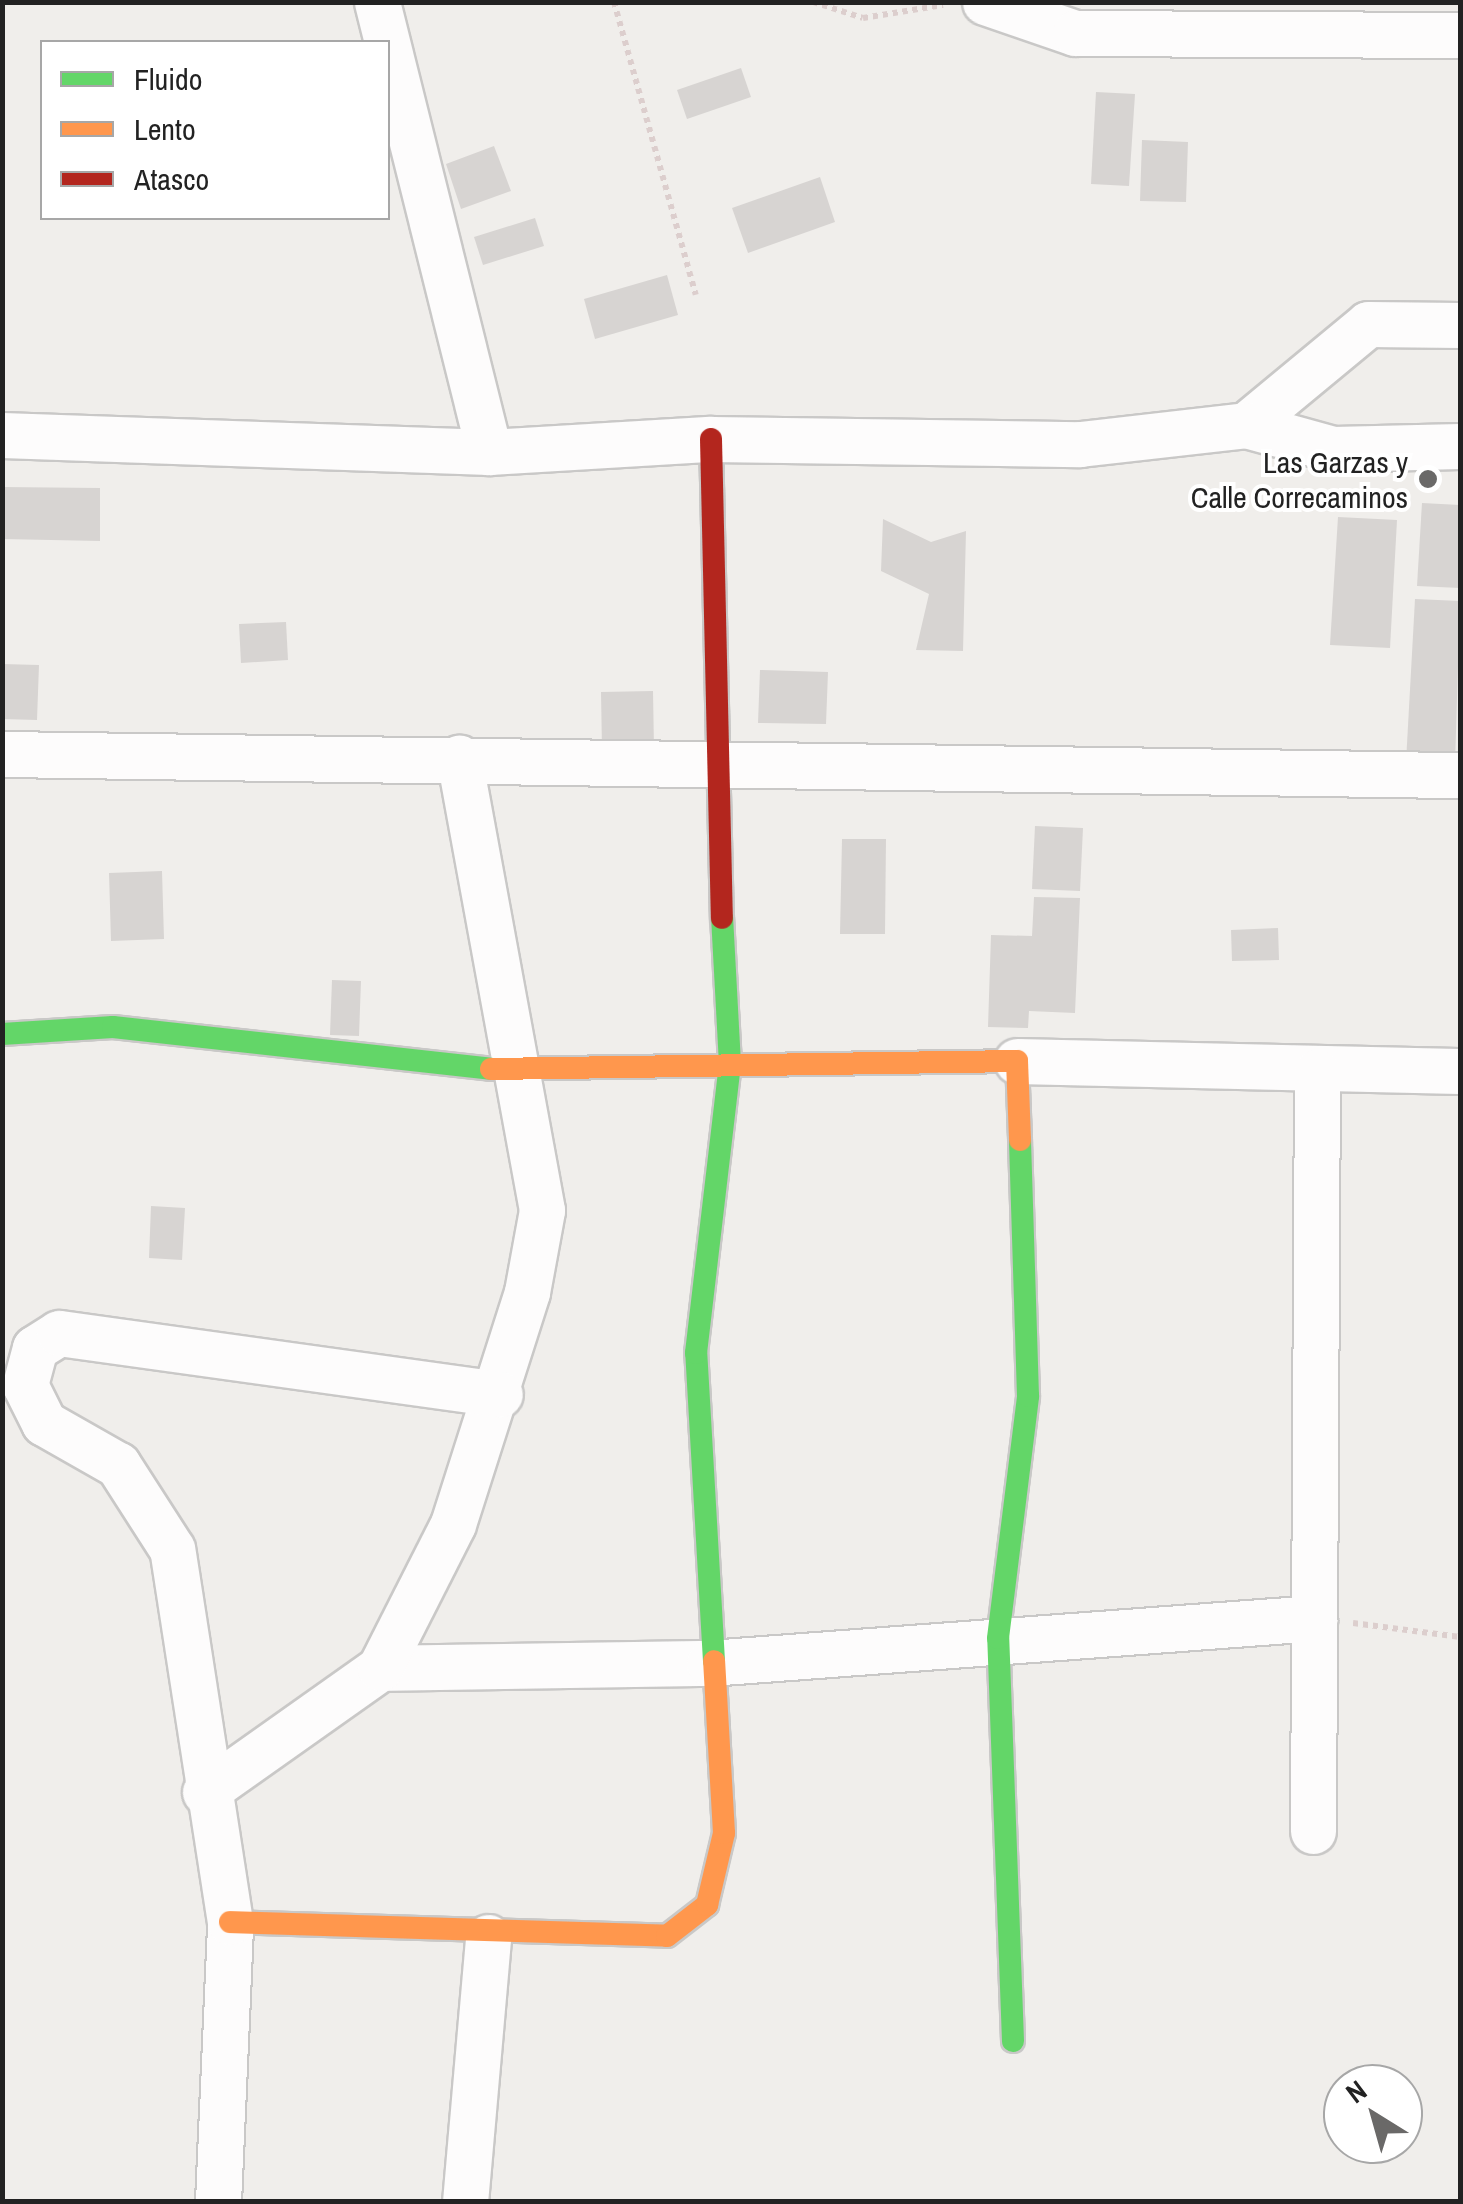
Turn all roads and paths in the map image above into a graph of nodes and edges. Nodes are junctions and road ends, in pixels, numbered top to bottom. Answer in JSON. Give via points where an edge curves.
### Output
{"nodes":[{"id":1,"x":377,"y":2,"type":"edge"},
{"id":2,"x":614,"y":2,"type":"edge"},
{"id":3,"x":813,"y":2,"type":"edge"},
{"id":4,"x":956,"y":2,"type":"edge"},
{"id":5,"x":986,"y":2,"type":"edge"},
{"id":6,"x":1460,"y":35,"type":"edge"},
{"id":7,"x":387,"y":40,"type":"edge"},
{"id":8,"x":390,"y":54,"type":"edge"},
{"id":9,"x":696,"y":295,"type":"dead end"},
{"id":10,"x":1460,"y":325,"type":"edge"},
{"id":11,"x":1246,"y":425,"type":"junction"},
{"id":12,"x":2,"y":435,"type":"edge"},
{"id":13,"x":712,"y":438,"type":"junction"},
{"id":14,"x":1460,"y":446,"type":"edge"},
{"id":15,"x":490,"y":452,"type":"junction"},
{"id":16,"x":2,"y":754,"type":"edge"},
{"id":17,"x":460,"y":758,"type":"junction"},
{"id":18,"x":713,"y":764,"type":"junction"},
{"id":19,"x":1460,"y":775,"type":"edge"},
{"id":20,"x":2,"y":1034,"type":"edge"},
{"id":21,"x":1016,"y":1061,"type":"junction"},
{"id":22,"x":730,"y":1064,"type":"junction"},
{"id":23,"x":1460,"y":1070,"type":"edge"},
{"id":24,"x":512,"y":1072,"type":"junction"},
{"id":25,"x":1317,"y":1072,"type":"junction"},
{"id":26,"x":500,"y":1394,"type":"junction"},
{"id":27,"x":1314,"y":1618,"type":"junction"},
{"id":28,"x":1460,"y":1637,"type":"edge"},
{"id":29,"x":998,"y":1638,"type":"junction"},
{"id":30,"x":709,"y":1664,"type":"junction"},
{"id":31,"x":380,"y":1668,"type":"junction"},
{"id":32,"x":205,"y":1792,"type":"junction"},
{"id":33,"x":1313,"y":1831,"type":"dead end"},
{"id":34,"x":230,"y":1922,"type":"junction"},
{"id":35,"x":488,"y":1937,"type":"junction"},
{"id":36,"x":1013,"y":2040,"type":"dead end"},
{"id":37,"x":218,"y":2202,"type":"edge"},
{"id":38,"x":465,"y":2202,"type":"edge"}],
"edges":[{"from":1,"to":7,"type":"street"},
{"from":2,"to":9,"type":"path"},
{"from":3,"to":4,"type":"path","via":[[863,18]]},
{"from":5,"to":6,"type":"street","via":[[1075,33]]},
{"from":8,"to":15,"type":"street"},
{"from":10,"to":11,"type":"street","via":[[1368,324]]},
{"from":11,"to":13,"type":"street","via":[[1080,444]]},
{"from":11,"to":14,"type":"street","via":[[1334,450]]},
{"from":12,"to":15,"type":"street"},
{"from":13,"to":15,"type":"street"},
{"from":13,"to":18,"type":"street"},
{"from":16,"to":17,"type":"street"},
{"from":17,"to":18,"type":"street"},
{"from":17,"to":24,"type":"street"},
{"from":18,"to":19,"type":"street"},
{"from":18,"to":22,"type":"street"},
{"from":20,"to":24,"type":"street","via":[[113,1027]]},
{"from":21,"to":22,"type":"street"},
{"from":21,"to":25,"type":"street"},
{"from":21,"to":29,"type":"street","via":[[1028,1396]]},
{"from":22,"to":24,"type":"street"},
{"from":22,"to":30,"type":"street","via":[[696,1353]]},
{"from":23,"to":25,"type":"street"},
{"from":24,"to":26,"type":"street","via":[[542,1210]]},
{"from":25,"to":27,"type":"street"},
{"from":26,"to":31,"type":"street","via":[[452,1524]]},
{"from":26,"to":32,"type":"street","via":[[60,1333],[35,1348],[25,1385],[44,1423],[118,1465],[172,1549]]},
{"from":27,"to":28,"type":"path"},
{"from":27,"to":29,"type":"street"},
{"from":27,"to":33,"type":"street"},
{"from":29,"to":30,"type":"street"},
{"from":29,"to":36,"type":"street"},
{"from":30,"to":31,"type":"street"},
{"from":30,"to":35,"type":"street","via":[[724,1832],[707,1905],[667,1936]]},
{"from":31,"to":32,"type":"street"},
{"from":32,"to":34,"type":"street"},
{"from":34,"to":35,"type":"street"},
{"from":34,"to":37,"type":"street"},
{"from":35,"to":38,"type":"street"}]}
